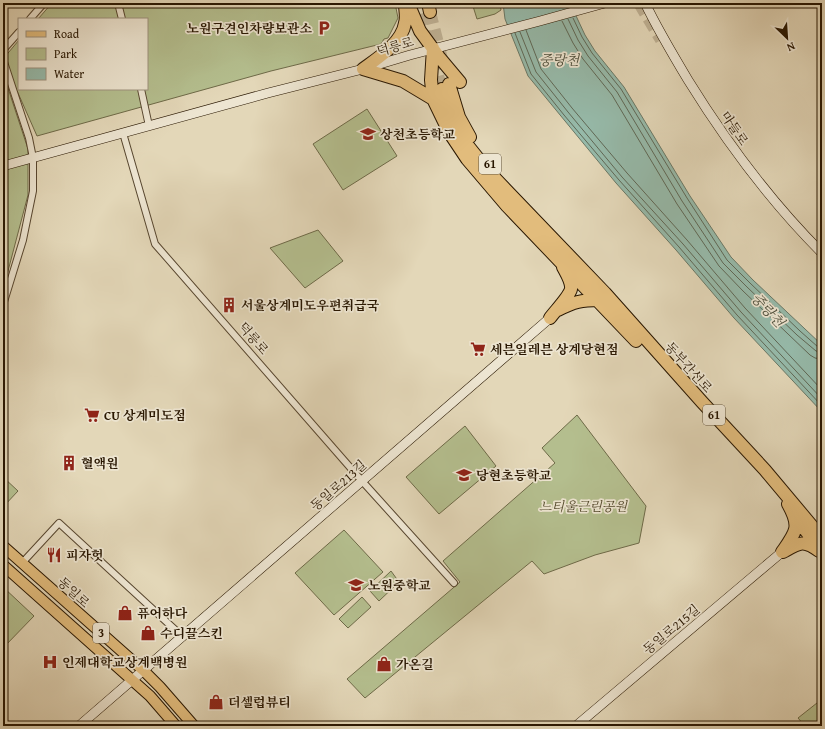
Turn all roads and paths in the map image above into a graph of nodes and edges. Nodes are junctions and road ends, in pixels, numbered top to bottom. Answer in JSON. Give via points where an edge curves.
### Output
{"nodes":[{"id":1,"x":44,"y":3,"type":"edge"},
{"id":2,"x":118,"y":3,"type":"edge"},
{"id":3,"x":406,"y":3,"type":"edge"},
{"id":4,"x":605,"y":3,"type":"edge"},
{"id":5,"x":645,"y":3,"type":"edge"},
{"id":6,"x":31,"y":18,"type":"edge"},
{"id":7,"x":122,"y":18,"type":"edge"},
{"id":8,"x":18,"y":33,"type":"edge"},
{"id":9,"x":433,"y":48,"type":"junction"},
{"id":10,"x":3,"y":50,"type":"edge"},
{"id":11,"x":3,"y":59,"type":"edge"},
{"id":12,"x":363,"y":69,"type":"junction"},
{"id":13,"x":450,"y":85,"type":"junction"},
{"id":14,"x":141,"y":90,"type":"edge"},
{"id":15,"x":433,"y":99,"type":"junction"},
{"id":16,"x":149,"y":126,"type":"junction"},
{"id":17,"x":123,"y":133,"type":"junction"},
{"id":18,"x":33,"y":158,"type":"junction"},
{"id":19,"x":3,"y":166,"type":"edge"},
{"id":20,"x":495,"y":179,"type":"junction"},
{"id":21,"x":516,"y":215,"type":"junction"},
{"id":22,"x":549,"y":234,"type":"junction"},
{"id":23,"x":822,"y":253,"type":"edge"},
{"id":24,"x":560,"y":254,"type":"junction"},
{"id":25,"x":598,"y":300,"type":"junction"},
{"id":26,"x":3,"y":305,"type":"edge"},
{"id":27,"x":550,"y":318,"type":"junction"},
{"id":28,"x":702,"y":402,"type":"junction"},
{"id":29,"x":362,"y":481,"type":"junction"},
{"id":30,"x":774,"y":481,"type":"junction"},
{"id":31,"x":794,"y":516,"type":"junction"},
{"id":32,"x":822,"y":538,"type":"edge"},
{"id":33,"x":3,"y":546,"type":"edge"},
{"id":34,"x":782,"y":552,"type":"junction"},
{"id":35,"x":822,"y":552,"type":"edge"},
{"id":36,"x":22,"y":563,"type":"junction"},
{"id":37,"x":3,"y":565,"type":"edge"},
{"id":38,"x":454,"y":583,"type":"dead end"},
{"id":39,"x":183,"y":636,"type":"junction"},
{"id":40,"x":144,"y":671,"type":"junction"},
{"id":41,"x":133,"y":680,"type":"junction"},
{"id":42,"x":79,"y":726,"type":"edge"},
{"id":43,"x":176,"y":726,"type":"edge"},
{"id":44,"x":194,"y":726,"type":"edge"},
{"id":45,"x":576,"y":726,"type":"edge"}],
"edges":[{"from":1,"to":6,"type":"street"},
{"from":2,"to":7,"type":"street"},
{"from":3,"to":9,"type":"highway","via":[[416,24]]},
{"from":3,"to":12,"type":"highway","via":[[405,26],[397,40],[384,54]]},
{"from":4,"to":9,"type":"main road","name":"덕릉로"},
{"from":5,"to":23,"type":"main road","name":"마들로","via":[[666,44],[736,154],[796,227]]},
{"from":8,"to":10,"type":"street"},
{"from":9,"to":12,"type":"main road","name":"덕릉로"},
{"from":9,"to":13,"type":"highway","via":[[448,68]]},
{"from":9,"to":15,"type":"highway"},
{"from":11,"to":18,"type":"street"},
{"from":12,"to":15,"type":"highway","via":[[403,81]]},
{"from":12,"to":16,"type":"main road","name":"덕릉로","via":[[306,82]]},
{"from":13,"to":15,"type":"highway","via":[[448,77],[441,79],[435,84]]},
{"from":13,"to":20,"type":"highway","name":"동부간선로","number":"61","via":[[454,126]]},
{"from":13,"to":22,"type":"highway","name":"동부간선로","number":"61","via":[[460,117],[477,147]]},
{"from":14,"to":16,"type":"street"},
{"from":15,"to":21,"type":"highway","via":[[449,132],[467,159]]},
{"from":16,"to":17,"type":"main road","name":"덕릉로"},
{"from":17,"to":18,"type":"main road","name":"덕릉로"},
{"from":17,"to":29,"type":"street","name":"덕릉로","via":[[155,244]]},
{"from":18,"to":19,"type":"main road","name":"덕릉로"},
{"from":18,"to":26,"type":"street","via":[[33,191],[23,240]]},
{"from":20,"to":21,"type":"highway"},
{"from":20,"to":22,"type":"highway","name":"동부간선로","number":"61"},
{"from":21,"to":24,"type":"highway"},
{"from":22,"to":24,"type":"highway","name":"동부간선로","number":"61"},
{"from":24,"to":25,"type":"highway"},
{"from":24,"to":27,"type":"highway","via":[[571,288]]},
{"from":24,"to":28,"type":"highway","name":"동부간선로","number":"61","via":[[605,293]]},
{"from":25,"to":27,"type":"highway","via":[[583,300],[569,304]]},
{"from":25,"to":28,"type":"highway","via":[[668,375]]},
{"from":27,"to":29,"type":"main road","name":"동일로213길"},
{"from":28,"to":30,"type":"highway","name":"동부간선로","number":"61"},
{"from":29,"to":38,"type":"street","name":"덕릉로"},
{"from":29,"to":39,"type":"main road","name":"동일로213길"},
{"from":30,"to":31,"type":"highway"},
{"from":30,"to":32,"type":"highway","name":"동부간선로","number":"61"},
{"from":31,"to":34,"type":"highway","via":[[796,530]]},
{"from":31,"to":35,"type":"highway"},
{"from":33,"to":36,"type":"main road","name":"동일로","number":"3"},
{"from":34,"to":35,"type":"highway","via":[[803,543]]},
{"from":34,"to":45,"type":"main road","name":"동일로215길"},
{"from":36,"to":39,"type":"street","via":[[59,523]]},
{"from":36,"to":40,"type":"main road","name":"동일로","number":"3"},
{"from":37,"to":41,"type":"main road","name":"동일로","number":"3"},
{"from":39,"to":40,"type":"main road","name":"동일로213길"},
{"from":40,"to":41,"type":"main road","name":"동일로213길"},
{"from":40,"to":44,"type":"main road","name":"동일로","number":"3"},
{"from":41,"to":42,"type":"main road","name":"동일로213길"},
{"from":41,"to":43,"type":"main road","name":"동일로","number":"3"}]}
